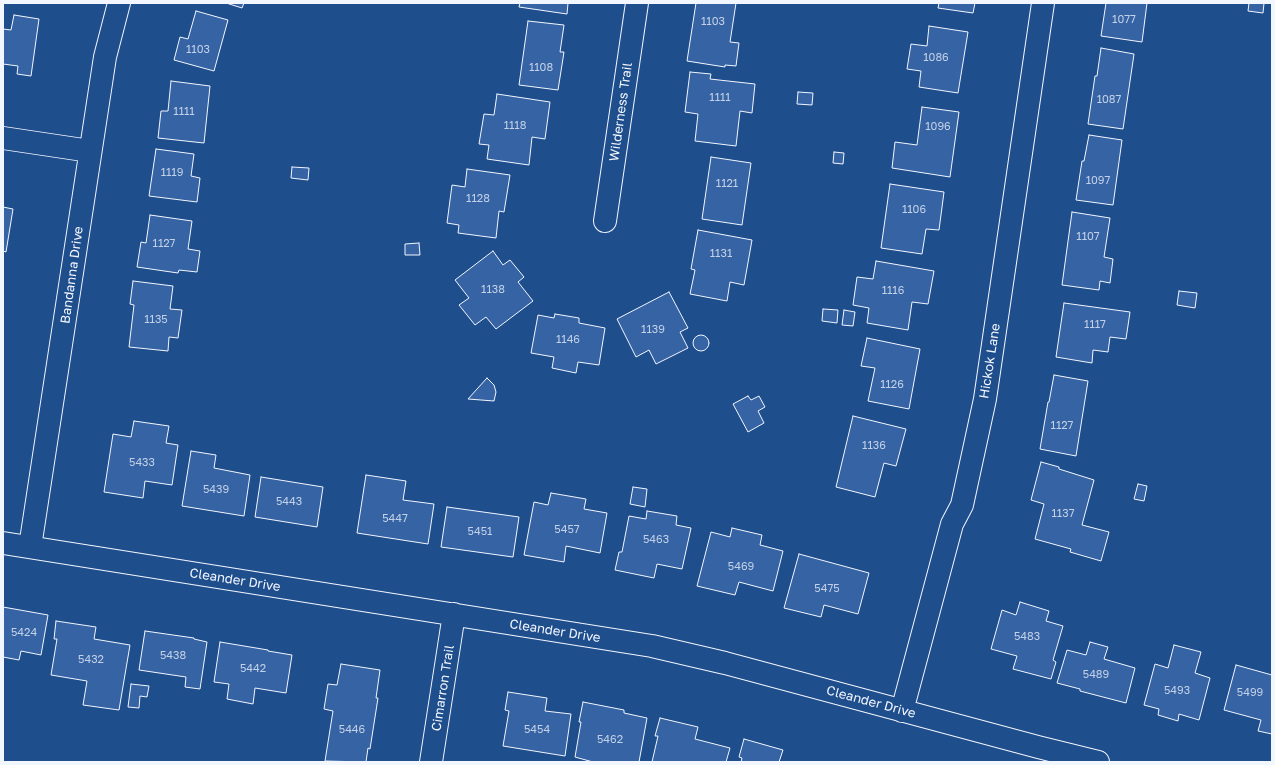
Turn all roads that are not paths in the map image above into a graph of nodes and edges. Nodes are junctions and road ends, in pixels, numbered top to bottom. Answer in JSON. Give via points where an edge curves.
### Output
{"nodes":[{"id":1,"x":119,"y":3,"type":"edge"},
{"id":2,"x":637,"y":3,"type":"edge"},
{"id":3,"x":1043,"y":3,"type":"edge"},
{"id":4,"x":3,"y":138,"type":"edge"},
{"id":5,"x":90,"y":151,"type":"junction"},
{"id":6,"x":605,"y":221,"type":"dead end"},
{"id":7,"x":3,"y":543,"type":"edge"},
{"id":8,"x":30,"y":548,"type":"junction"},
{"id":9,"x":454,"y":614,"type":"junction"},
{"id":10,"x":902,"y":711,"type":"junction"},
{"id":11,"x":431,"y":762,"type":"edge"},
{"id":12,"x":1098,"y":762,"type":"edge"}],
"edges":[{"from":1,"to":5,"type":"street","name":"Bandanna Drive","via":[[105,57]]},
{"from":2,"to":6,"type":"street","name":"Wilderness Trail"},
{"from":3,"to":10,"type":"street","name":"Hickok Lane","via":[[985,399],[962,505],[952,524]]},
{"from":4,"to":5,"type":"street"},
{"from":5,"to":8,"type":"street","name":"Bandanna Drive"},
{"from":7,"to":8,"type":"street","name":"Cleander Drive"},
{"from":8,"to":9,"type":"street","name":"Cleander Drive"},
{"from":9,"to":10,"type":"street","name":"Cleander Drive","via":[[652,646]]},
{"from":9,"to":11,"type":"street","name":"Cimarron Trail"},
{"from":10,"to":12,"type":"street","name":"Cleander Drive"}]}
